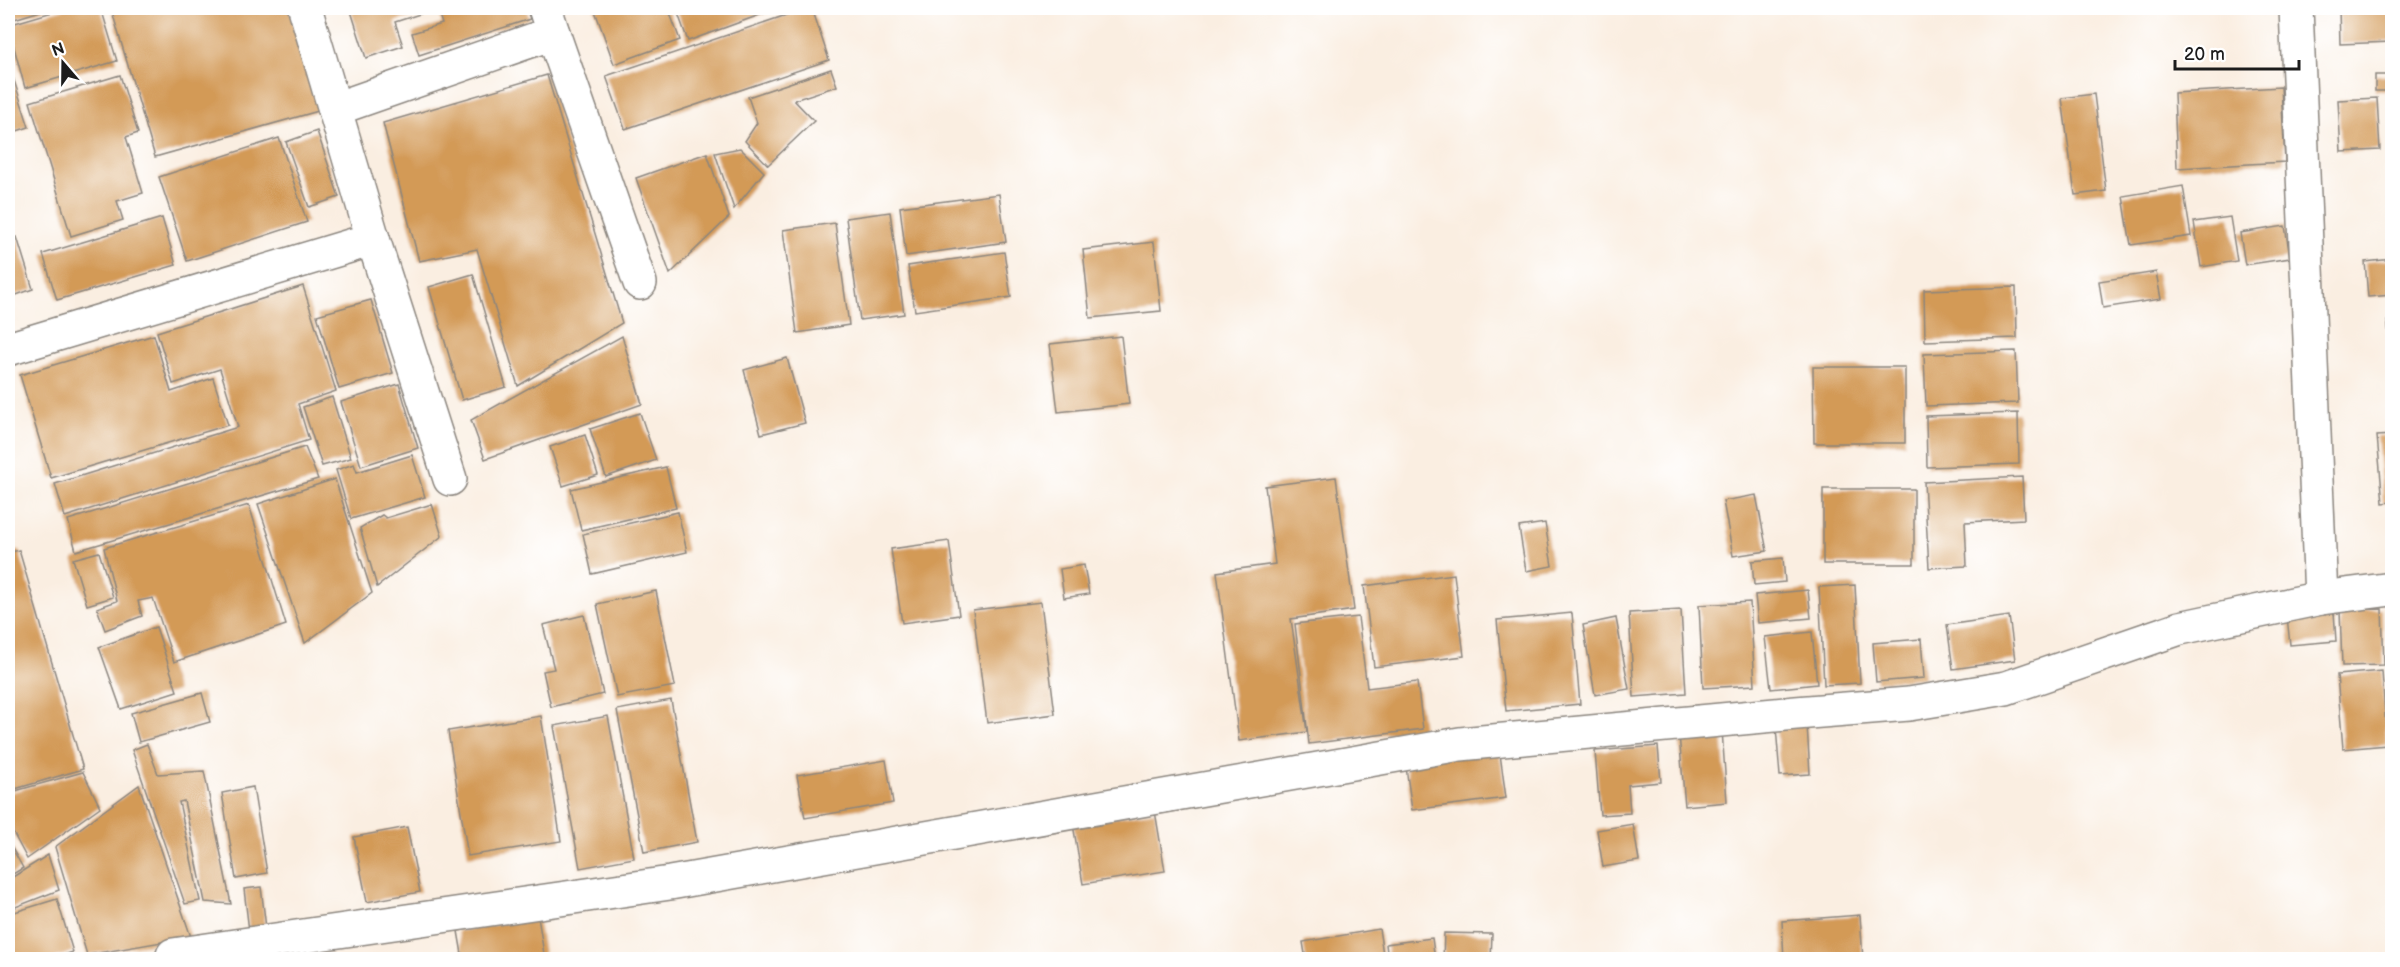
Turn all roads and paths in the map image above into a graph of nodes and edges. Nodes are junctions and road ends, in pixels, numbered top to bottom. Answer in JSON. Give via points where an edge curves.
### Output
{"nodes":[{"id":1,"x":305,"y":8,"type":"edge"},
{"id":2,"x":2296,"y":8,"type":"edge"},
{"id":3,"x":549,"y":20,"type":"edge"},
{"id":4,"x":335,"y":109,"type":"junction"},
{"id":5,"x":373,"y":239,"type":"junction"},
{"id":6,"x":640,"y":283,"type":"dead end"},
{"id":7,"x":8,"y":349,"type":"edge"},
{"id":8,"x":450,"y":479,"type":"dead end"},
{"id":9,"x":2392,"y":589,"type":"edge"},
{"id":10,"x":2321,"y":598,"type":"junction"},
{"id":11,"x":174,"y":956,"type":"dead end"}],
"edges":[{"from":1,"to":4,"type":"street"},
{"from":2,"to":10,"type":"street"},
{"from":3,"to":4,"type":"street"},
{"from":3,"to":6,"type":"street"},
{"from":4,"to":5,"type":"street"},
{"from":5,"to":7,"type":"street"},
{"from":5,"to":8,"type":"street"},
{"from":9,"to":10,"type":"street"},
{"from":10,"to":11,"type":"street","via":[[2180,628],[2006,688],[1909,704],[1460,744],[670,883]]}]}
